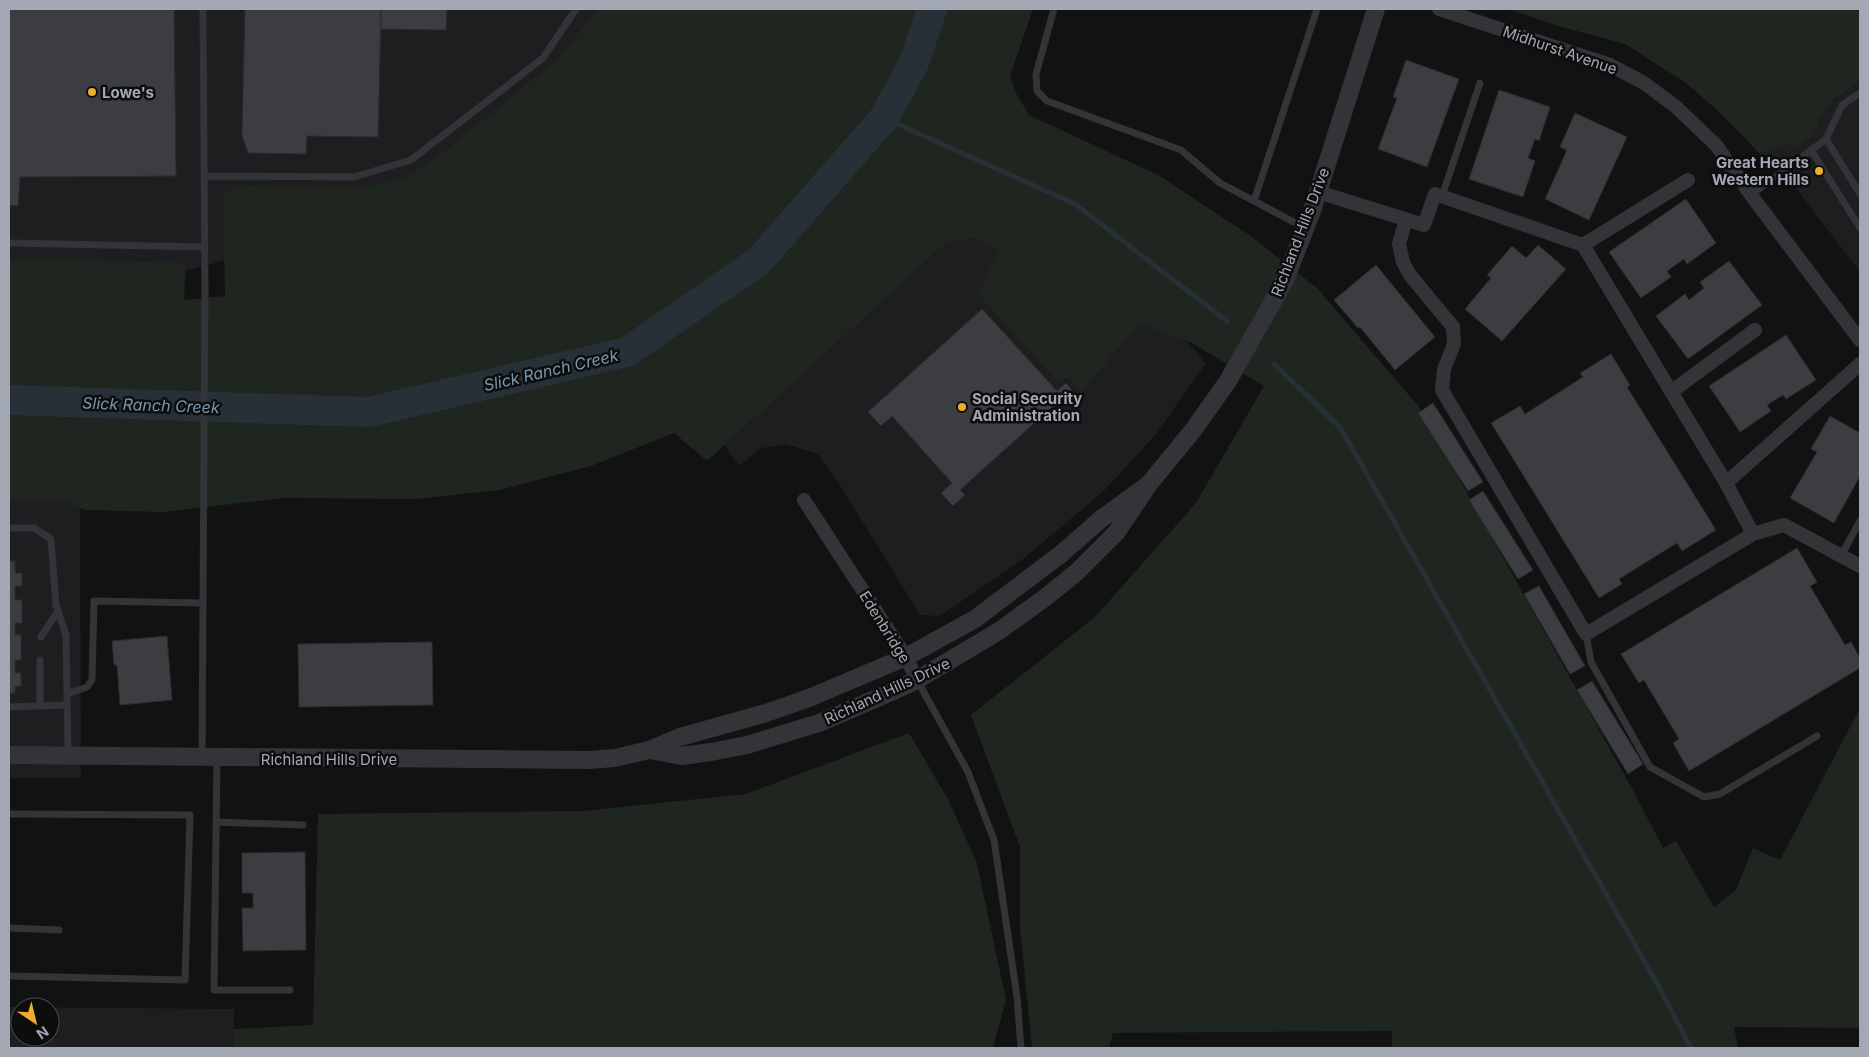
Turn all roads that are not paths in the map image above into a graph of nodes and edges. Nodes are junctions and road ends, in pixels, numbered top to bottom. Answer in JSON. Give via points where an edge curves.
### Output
{"nodes":[{"id":1,"x":203,"y":9,"type":"edge"},
{"id":2,"x":576,"y":9,"type":"edge"},
{"id":3,"x":1054,"y":9,"type":"edge"},
{"id":4,"x":1317,"y":9,"type":"edge"},
{"id":5,"x":1376,"y":9,"type":"edge"},
{"id":6,"x":1438,"y":9,"type":"edge"},
{"id":7,"x":1480,"y":83,"type":"dead end"},
{"id":8,"x":1860,"y":93,"type":"edge"},
{"id":9,"x":1826,"y":139,"type":"junction"},
{"id":10,"x":1811,"y":150,"type":"junction"},
{"id":11,"x":204,"y":176,"type":"junction"},
{"id":12,"x":1688,"y":180,"type":"dead end"},
{"id":13,"x":1318,"y":192,"type":"junction"},
{"id":14,"x":1860,"y":194,"type":"edge"},
{"id":15,"x":1751,"y":195,"type":"junction"},
{"id":16,"x":1442,"y":196,"type":"junction"},
{"id":17,"x":1254,"y":201,"type":"junction"},
{"id":18,"x":1406,"y":220,"type":"junction"},
{"id":19,"x":1305,"y":228,"type":"junction"},
{"id":20,"x":1860,"y":228,"type":"edge"},
{"id":21,"x":9,"y":243,"type":"edge"},
{"id":22,"x":1583,"y":245,"type":"junction"},
{"id":23,"x":204,"y":247,"type":"junction"},
{"id":24,"x":1755,"y":330,"type":"dead end"},
{"id":25,"x":1860,"y":340,"type":"edge"},
{"id":26,"x":1860,"y":364,"type":"edge"},
{"id":27,"x":1671,"y":392,"type":"junction"},
{"id":28,"x":1726,"y":483,"type":"junction"},
{"id":29,"x":1149,"y":484,"type":"junction"},
{"id":30,"x":804,"y":500,"type":"dead end"},
{"id":31,"x":1860,"y":521,"type":"edge"},
{"id":32,"x":9,"y":528,"type":"edge"},
{"id":33,"x":1753,"y":534,"type":"junction"},
{"id":34,"x":1841,"y":556,"type":"junction"},
{"id":35,"x":1860,"y":566,"type":"edge"},
{"id":36,"x":202,"y":603,"type":"junction"},
{"id":37,"x":58,"y":611,"type":"junction"},
{"id":38,"x":1586,"y":634,"type":"junction"},
{"id":39,"x":41,"y":637,"type":"dead end"},
{"id":40,"x":906,"y":657,"type":"junction"},
{"id":41,"x":40,"y":660,"type":"dead end"},
{"id":42,"x":917,"y":680,"type":"junction"},
{"id":43,"x":67,"y":694,"type":"junction"},
{"id":44,"x":67,"y":705,"type":"junction"},
{"id":45,"x":9,"y":706,"type":"edge"},
{"id":46,"x":40,"y":706,"type":"junction"},
{"id":47,"x":1818,"y":736,"type":"dead end"},
{"id":48,"x":649,"y":750,"type":"junction"},
{"id":49,"x":9,"y":755,"type":"edge"},
{"id":50,"x":68,"y":756,"type":"junction"},
{"id":51,"x":210,"y":757,"type":"junction"},
{"id":52,"x":9,"y":814,"type":"edge"},
{"id":53,"x":216,"y":822,"type":"junction"},
{"id":54,"x":303,"y":825,"type":"dead end"},
{"id":55,"x":9,"y":928,"type":"edge"},
{"id":56,"x":59,"y":930,"type":"dead end"},
{"id":57,"x":9,"y":976,"type":"edge"},
{"id":58,"x":290,"y":990,"type":"dead end"},
{"id":59,"x":1021,"y":1048,"type":"edge"}],
"edges":[{"from":1,"to":11,"type":"lane"},
{"from":2,"to":11,"type":"lane","via":[[543,58],[411,160],[354,177]]},
{"from":3,"to":17,"type":"lane","via":[[1036,74],[1036,91],[1047,101],[1181,150],[1220,182]]},
{"from":4,"to":17,"type":"lane"},
{"from":5,"to":13,"type":"street","name":"Richland Hills Drive"},
{"from":6,"to":15,"type":"street","name":"Midhurst Avenue","via":[[1610,65],[1644,83],[1675,106],[1716,146]]},
{"from":7,"to":16,"type":"lane"},
{"from":8,"to":9,"type":"lane","via":[[1842,105]]},
{"from":9,"to":10,"type":"lane"},
{"from":9,"to":14,"type":"lane"},
{"from":10,"to":15,"type":"lane"},
{"from":10,"to":20,"type":"lane"},
{"from":11,"to":23,"type":"lane"},
{"from":12,"to":22,"type":"street"},
{"from":13,"to":18,"type":"street"},
{"from":13,"to":19,"type":"street","name":"Richland Hills Drive"},
{"from":15,"to":25,"type":"street","name":"Midhurst Avenue"},
{"from":16,"to":18,"type":"street","via":[[1435,194],[1424,225]]},
{"from":16,"to":22,"type":"street"},
{"from":17,"to":19,"type":"lane"},
{"from":18,"to":38,"type":"street","via":[[1399,244],[1403,262],[1453,327],[1454,344],[1444,369],[1442,390]]},
{"from":19,"to":29,"type":"street","name":"Richland Hills Drive","via":[[1285,280],[1228,381]]},
{"from":21,"to":23,"type":"lane"},
{"from":22,"to":27,"type":"street"},
{"from":23,"to":36,"type":"lane"},
{"from":24,"to":27,"type":"street"},
{"from":26,"to":28,"type":"street"},
{"from":27,"to":28,"type":"street"},
{"from":28,"to":33,"type":"street"},
{"from":29,"to":40,"type":"street","name":"Richland Hills Drive","via":[[975,619]]},
{"from":29,"to":42,"type":"street","name":"Richland Hills Drive","via":[[1116,533],[1077,572],[999,631]]},
{"from":30,"to":40,"type":"street","name":"Edenbridge"},
{"from":31,"to":34,"type":"lane"},
{"from":32,"to":37,"type":"lane","via":[[34,528],[51,540]]},
{"from":33,"to":34,"type":"street","via":[[1784,525]]},
{"from":33,"to":38,"type":"street"},
{"from":34,"to":35,"type":"street"},
{"from":36,"to":43,"type":"lane","via":[[94,600],[92,680],[87,687]]},
{"from":36,"to":51,"type":"lane"},
{"from":37,"to":39,"type":"lane"},
{"from":37,"to":43,"type":"lane","via":[[66,635]]},
{"from":38,"to":47,"type":"lane","via":[[1591,662],[1650,767],[1704,797],[1720,794]]},
{"from":40,"to":42,"type":"street","name":"Edenbridge"},
{"from":40,"to":48,"type":"street","name":"Richland Hills Drive","via":[[810,698]]},
{"from":41,"to":46,"type":"lane"},
{"from":42,"to":48,"type":"street","name":"Richland Hills Drive","via":[[819,723],[747,745],[682,756]]},
{"from":42,"to":59,"type":"lane","name":"Edenbridge","via":[[968,772],[994,840],[1017,997]]},
{"from":43,"to":44,"type":"lane"},
{"from":44,"to":46,"type":"lane"},
{"from":44,"to":50,"type":"lane"},
{"from":45,"to":46,"type":"lane"},
{"from":48,"to":51,"type":"street","name":"Richland Hills Drive","via":[[589,760]]},
{"from":49,"to":50,"type":"street","name":"Richland Hills Drive"},
{"from":50,"to":51,"type":"street","name":"Richland Hills Drive"},
{"from":51,"to":53,"type":"lane"},
{"from":52,"to":57,"type":"lane","via":[[190,815],[185,980]]},
{"from":53,"to":54,"type":"lane"},
{"from":53,"to":58,"type":"lane","via":[[214,990]]},
{"from":55,"to":56,"type":"lane"}]}
